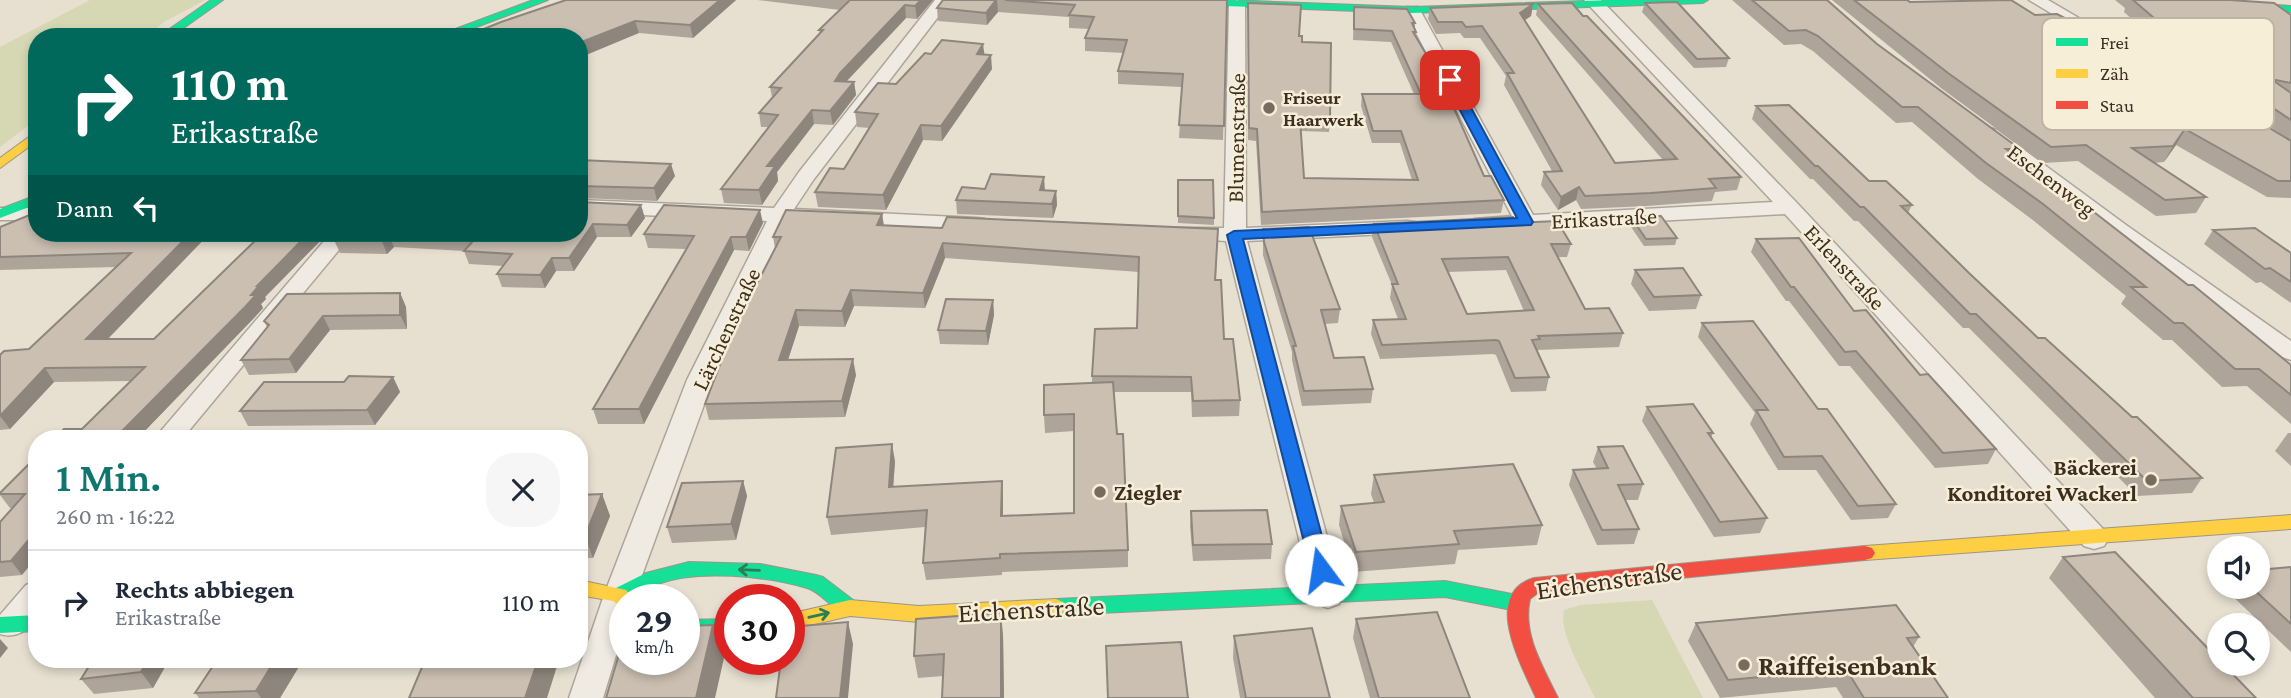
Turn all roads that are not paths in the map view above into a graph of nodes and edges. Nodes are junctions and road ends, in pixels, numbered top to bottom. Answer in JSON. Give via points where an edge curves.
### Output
{"nodes":[{"id":1,"x":218,"y":0,"type":"edge"},
{"id":2,"x":543,"y":0,"type":"edge"},
{"id":3,"x":943,"y":0,"type":"edge"},
{"id":4,"x":1145,"y":0,"type":"edge"},
{"id":5,"x":1703,"y":0,"type":"edge"},
{"id":6,"x":2037,"y":0,"type":"edge"},
{"id":7,"x":2162,"y":0,"type":"edge"},
{"id":8,"x":2285,"y":0,"type":"edge"},
{"id":9,"x":1594,"y":2,"type":"edge"},
{"id":10,"x":1237,"y":5,"type":"junction"},
{"id":11,"x":2291,"y":7,"type":"edge"},
{"id":12,"x":1412,"y":10,"type":"junction"},
{"id":13,"x":2068,"y":18,"type":"edge"},
{"id":14,"x":176,"y":28,"type":"edge"},
{"id":15,"x":464,"y":28,"type":"edge"},
{"id":16,"x":1974,"y":122,"type":"edge"},
{"id":17,"x":28,"y":142,"type":"edge"},
{"id":18,"x":0,"y":164,"type":"edge"},
{"id":19,"x":28,"y":203,"type":"edge"},
{"id":20,"x":588,"y":206,"type":"edge"},
{"id":21,"x":1790,"y":207,"type":"junction"},
{"id":22,"x":1,"y":214,"type":"edge"},
{"id":23,"x":28,"y":214,"type":"edge"},
{"id":24,"x":779,"y":215,"type":"junction"},
{"id":25,"x":1526,"y":222,"type":"junction"},
{"id":26,"x":1000,"y":225,"type":"edge"},
{"id":27,"x":1457,"y":225,"type":"edge"},
{"id":28,"x":1429,"y":226,"type":"edge"},
{"id":29,"x":1166,"y":232,"type":"edge"},
{"id":30,"x":1234,"y":235,"type":"junction"},
{"id":31,"x":334,"y":242,"type":"edge"},
{"id":32,"x":2291,"y":352,"type":"edge"},
{"id":33,"x":175,"y":430,"type":"edge"},
{"id":34,"x":2291,"y":522,"type":"edge"},
{"id":35,"x":2094,"y":538,"type":"junction"},
{"id":36,"x":627,"y":584,"type":"edge"},
{"id":37,"x":644,"y":584,"type":"edge"},
{"id":38,"x":588,"y":589,"type":"edge"},
{"id":39,"x":609,"y":595,"type":"edge"},
{"id":40,"x":1328,"y":596,"type":"junction"},
{"id":41,"x":1517,"y":603,"type":"junction"},
{"id":42,"x":28,"y":606,"type":"edge"},
{"id":43,"x":850,"y":608,"type":"junction"},
{"id":44,"x":805,"y":618,"type":"edge"},
{"id":45,"x":16,"y":624,"type":"edge"},
{"id":46,"x":609,"y":634,"type":"edge"},
{"id":47,"x":586,"y":698,"type":"edge"},
{"id":48,"x":1547,"y":698,"type":"edge"}],
"edges":[{"from":1,"to":14,"type":"street"},
{"from":2,"to":15,"type":"street"},
{"from":3,"to":24,"type":"street","name":"Lärchenstraße"},
{"from":4,"to":10,"type":"street"},
{"from":5,"to":9,"type":"street"},
{"from":6,"to":13,"type":"street"},
{"from":7,"to":11,"type":"street"},
{"from":8,"to":11,"type":"street"},
{"from":9,"to":12,"type":"street"},
{"from":9,"to":21,"type":"street","name":"Erlenstraße"},
{"from":10,"to":12,"type":"street"},
{"from":10,"to":30,"type":"street","name":"Blumenstraße"},
{"from":12,"to":25,"type":"street"},
{"from":16,"to":32,"type":"street","name":"Eschenweg"},
{"from":17,"to":18,"type":"street"},
{"from":19,"to":22,"type":"street"},
{"from":20,"to":24,"type":"street"},
{"from":21,"to":25,"type":"street","name":"Erikastraße"},
{"from":21,"to":35,"type":"street","name":"Erlenstraße"},
{"from":22,"to":23,"type":"street"},
{"from":24,"to":26,"type":"street"},
{"from":24,"to":36,"type":"street","name":"Lärchenstraße","via":[[701,380]]},
{"from":25,"to":27,"type":"street","name":"Erikastraße"},
{"from":28,"to":30,"type":"street"},
{"from":29,"to":30,"type":"street"},
{"from":30,"to":40,"type":"street","name":"Blumenstraße"},
{"from":31,"to":33,"type":"street"},
{"from":34,"to":35,"type":"street","name":"Eichenstraße"},
{"from":35,"to":41,"type":"street","name":"Eichenstraße","via":[[1793,558],[1534,585]]},
{"from":43,"to":37,"type":"street","one_way":true,"via":[[816,582],[760,571],[690,569]]},
{"from":38,"to":39,"type":"street"},
{"from":40,"to":41,"type":"street","name":"Eichenstraße","via":[[1445,589]]},
{"from":40,"to":43,"type":"street","name":"Eichenstraße","via":[[919,614]]},
{"from":41,"to":48,"type":"street","via":[[1516,620]]},
{"from":42,"to":45,"type":"street"},
{"from":44,"to":43,"type":"street","name":"Eichenstraße","one_way":true},
{"from":46,"to":47,"type":"street","name":"Lärchenstraße"}]}
